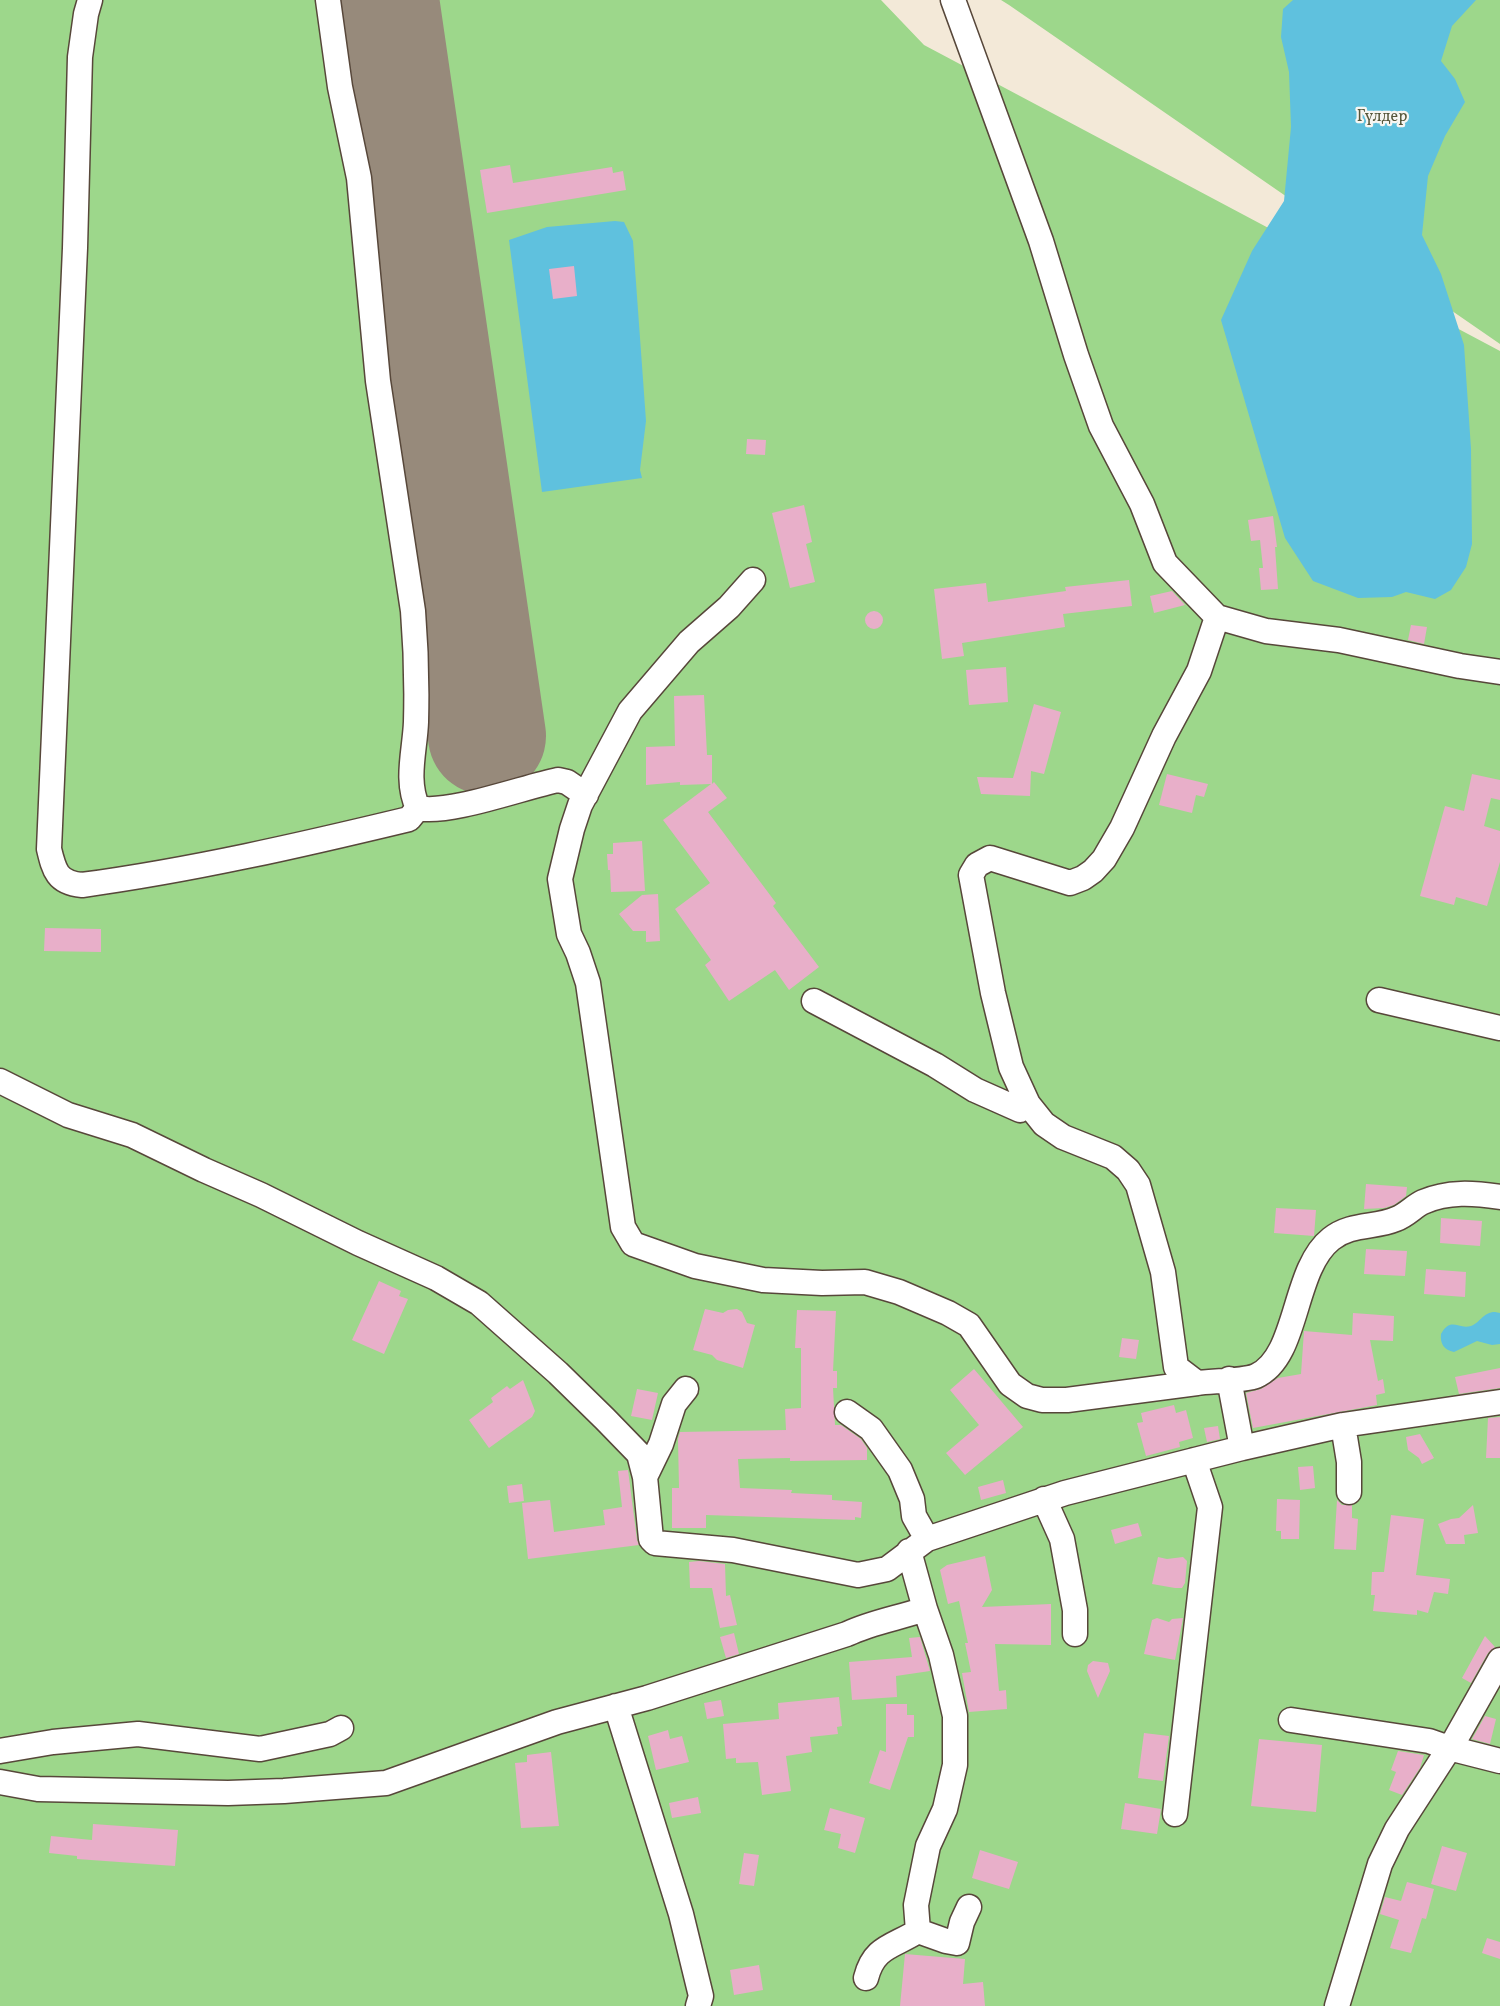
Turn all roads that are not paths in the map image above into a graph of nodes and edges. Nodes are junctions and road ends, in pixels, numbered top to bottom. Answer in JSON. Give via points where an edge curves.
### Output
{"nodes":[{"id":1,"x":90,"y":0,"type":"edge"},
{"id":2,"x":328,"y":0,"type":"edge"},
{"id":3,"x":953,"y":0,"type":"edge"},
{"id":4,"x":753,"y":580,"type":"dead end"},
{"id":5,"x":1217,"y":617,"type":"junction"},
{"id":6,"x":1500,"y":672,"type":"edge"},
{"id":7,"x":586,"y":795,"type":"junction"},
{"id":8,"x":417,"y":808,"type":"junction"},
{"id":9,"x":1379,"y":1000,"type":"dead end"},
{"id":10,"x":814,"y":1001,"type":"dead end"},
{"id":11,"x":1500,"y":1028,"type":"edge"},
{"id":12,"x":0,"y":1081,"type":"edge"},
{"id":13,"x":1028,"y":1104,"type":"junction"},
{"id":14,"x":1500,"y":1197,"type":"edge"},
{"id":15,"x":1229,"y":1379,"type":"junction"},
{"id":16,"x":1197,"y":1383,"type":"junction"},
{"id":17,"x":686,"y":1389,"type":"dead end"},
{"id":18,"x":1500,"y":1402,"type":"edge"},
{"id":19,"x":848,"y":1412,"type":"dead end"},
{"id":20,"x":1343,"y":1425,"type":"junction"},
{"id":21,"x":1242,"y":1448,"type":"junction"},
{"id":22,"x":1194,"y":1460,"type":"junction"},
{"id":23,"x":645,"y":1477,"type":"junction"},
{"id":24,"x":1349,"y":1492,"type":"dead end"},
{"id":25,"x":1044,"y":1499,"type":"junction"},
{"id":26,"x":918,"y":1545,"type":"junction"},
{"id":27,"x":925,"y":1609,"type":"junction"},
{"id":28,"x":1075,"y":1634,"type":"dead end"},
{"id":29,"x":1500,"y":1660,"type":"edge"},
{"id":30,"x":616,"y":1706,"type":"junction"},
{"id":31,"x":1291,"y":1720,"type":"dead end"},
{"id":32,"x":341,"y":1728,"type":"dead end"},
{"id":33,"x":1449,"y":1748,"type":"junction"},
{"id":34,"x":0,"y":1751,"type":"edge"},
{"id":35,"x":1500,"y":1761,"type":"edge"},
{"id":36,"x":0,"y":1782,"type":"edge"},
{"id":37,"x":1175,"y":1814,"type":"dead end"},
{"id":38,"x":969,"y":1907,"type":"dead end"},
{"id":39,"x":918,"y":1931,"type":"junction"},
{"id":40,"x":866,"y":1978,"type":"dead end"},
{"id":41,"x":698,"y":2006,"type":"edge"},
{"id":42,"x":1337,"y":2006,"type":"edge"}],
"edges":[{"from":1,"to":8,"type":"street","via":[[78,95],[75,260],[49,849],[53,870],[70,884],[82,885],[193,867],[409,819]]},
{"from":2,"to":8,"type":"street","via":[[340,87],[359,178],[378,381],[413,611],[416,723],[412,796]]},
{"from":3,"to":5,"type":"street","via":[[1041,241],[1101,426],[1142,504],[1165,563]]},
{"from":4,"to":7,"type":"street","via":[[689,642],[630,711]]},
{"from":5,"to":6,"type":"street","via":[[1266,631],[1339,640]]},
{"from":5,"to":13,"type":"street","via":[[1199,670],[1122,828],[1094,871],[1070,883],[990,858],[971,875],[1011,1067]]},
{"from":7,"to":8,"type":"street","via":[[558,780],[462,804]]},
{"from":7,"to":16,"type":"street","via":[[572,829],[560,879],[569,934],[588,983],[623,1227],[633,1244],[695,1266],[763,1280],[865,1282],[899,1292],[969,1325],[1010,1384],[1027,1396],[1042,1400]]},
{"from":9,"to":11,"type":"street"},
{"from":10,"to":13,"type":"street","via":[[985,1095],[1020,1110]]},
{"from":12,"to":23,"type":"street","via":[[68,1115],[132,1135],[261,1195],[417,1269],[479,1304],[550,1366],[639,1454]]},
{"from":13,"to":16,"type":"street","via":[[1044,1124],[1063,1137],[1113,1157],[1138,1185],[1163,1272],[1176,1367]]},
{"from":14,"to":15,"type":"street","via":[[1444,1195],[1421,1203],[1394,1220],[1352,1228],[1331,1239],[1312,1260],[1283,1347],[1270,1367],[1254,1377]]},
{"from":15,"to":16,"type":"street"},
{"from":15,"to":21,"type":"street"},
{"from":17,"to":23,"type":"street","via":[[674,1404]]},
{"from":18,"to":20,"type":"street"},
{"from":19,"to":26,"type":"street","via":[[871,1429],[900,1470],[912,1499]]},
{"from":20,"to":21,"type":"street"},
{"from":20,"to":24,"type":"street"},
{"from":21,"to":22,"type":"street"},
{"from":22,"to":25,"type":"street"},
{"from":22,"to":37,"type":"street","via":[[1210,1507]]},
{"from":23,"to":26,"type":"street","via":[[651,1539],[655,1543],[734,1550],[858,1575],[887,1569]]},
{"from":25,"to":26,"type":"street"},
{"from":25,"to":28,"type":"street","via":[[1062,1539]]},
{"from":26,"to":27,"type":"street"},
{"from":27,"to":30,"type":"street","via":[[867,1624],[847,1634]]},
{"from":27,"to":39,"type":"street","via":[[941,1654],[955,1716],[955,1765],[945,1809],[928,1846],[916,1905]]},
{"from":29,"to":33,"type":"street"},
{"from":30,"to":36,"type":"street","via":[[516,1736],[386,1783],[228,1793],[38,1789]]},
{"from":30,"to":41,"type":"street","via":[[681,1914],[702,1996]]},
{"from":31,"to":33,"type":"street","via":[[1429,1741]]},
{"from":32,"to":34,"type":"street","via":[[330,1734],[260,1749],[138,1734]]},
{"from":33,"to":35,"type":"street"},
{"from":33,"to":42,"type":"street","via":[[1401,1822],[1380,1864]]},
{"from":38,"to":39,"type":"street","via":[[957,1942]]},
{"from":39,"to":40,"type":"street","via":[[881,1949]]}]}
